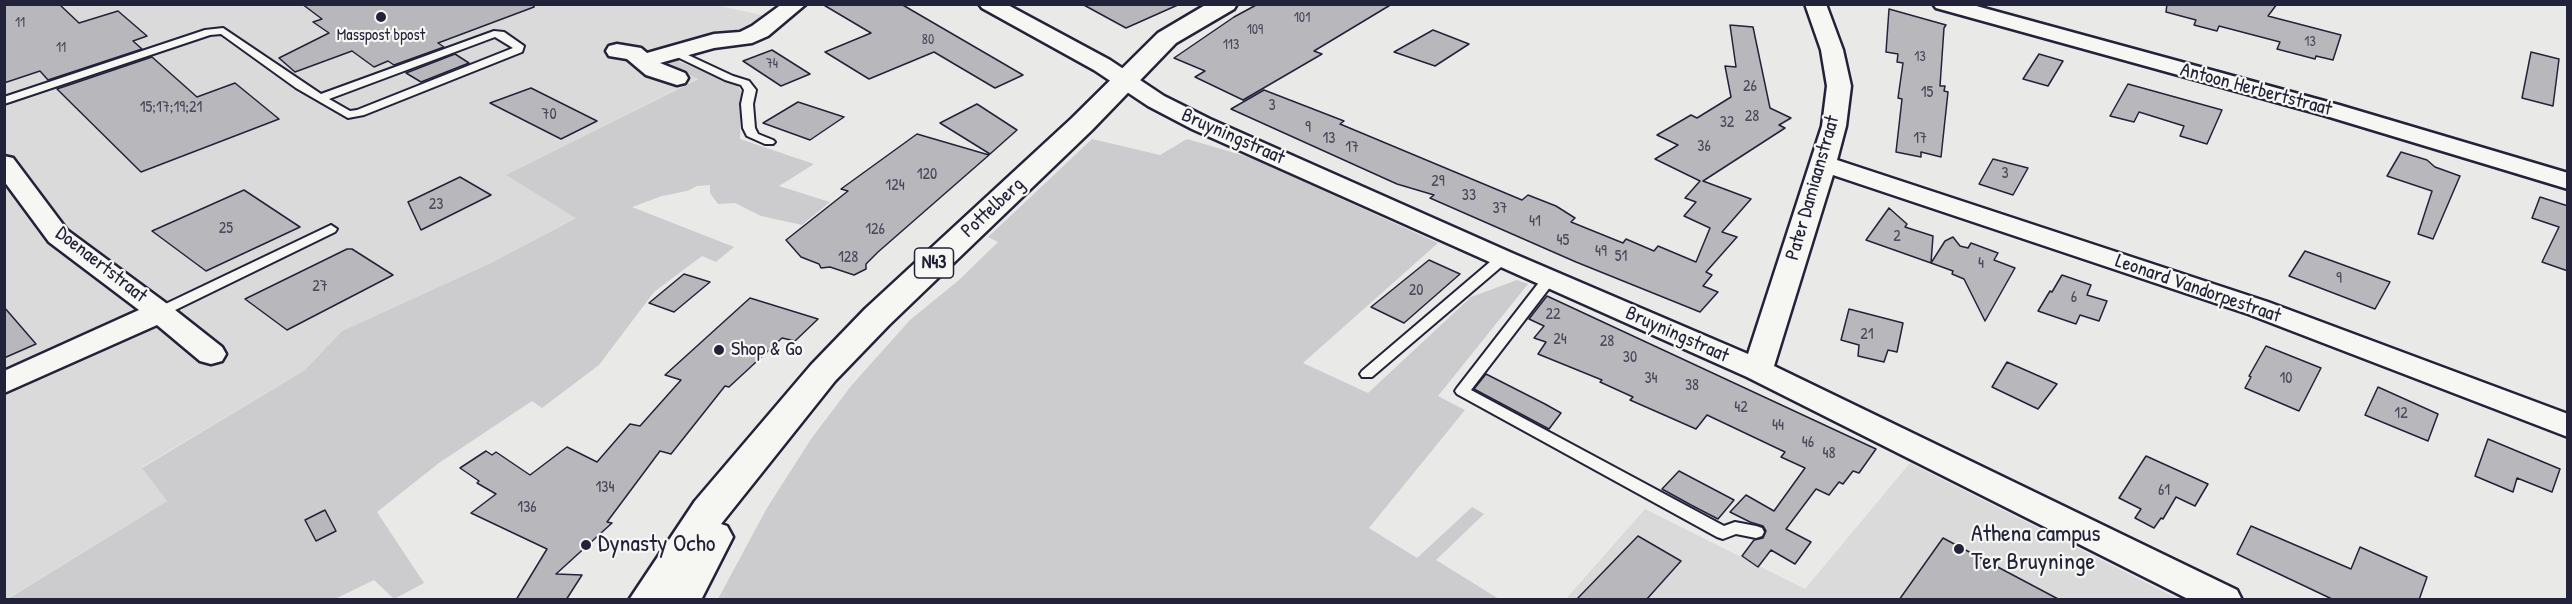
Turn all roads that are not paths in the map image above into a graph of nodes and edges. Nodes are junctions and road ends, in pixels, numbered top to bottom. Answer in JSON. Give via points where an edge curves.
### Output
{"nodes":[{"id":1,"x":796,"y":4,"type":"edge"},
{"id":2,"x":989,"y":4,"type":"edge"},
{"id":3,"x":1225,"y":4,"type":"edge"},
{"id":4,"x":1815,"y":4,"type":"edge"},
{"id":5,"x":1943,"y":4,"type":"edge"},
{"id":6,"x":617,"y":51,"type":"dead end"},
{"id":7,"x":674,"y":51,"type":"junction"},
{"id":8,"x":645,"y":61,"type":"junction"},
{"id":9,"x":677,"y":78,"type":"dead end"},
{"id":10,"x":1126,"y":79,"type":"junction"},
{"id":11,"x":320,"y":98,"type":"junction"},
{"id":12,"x":4,"y":101,"type":"edge"},
{"id":13,"x":769,"y":142,"type":"dead end"},
{"id":14,"x":4,"y":163,"type":"edge"},
{"id":15,"x":1824,"y":165,"type":"junction"},
{"id":16,"x":2568,"y":181,"type":"edge"},
{"id":17,"x":331,"y":230,"type":"dead end"},
{"id":18,"x":1502,"y":259,"type":"junction"},
{"id":19,"x":1549,"y":279,"type":"junction"},
{"id":20,"x":160,"y":312,"type":"junction"},
{"id":21,"x":211,"y":354,"type":"dead end"},
{"id":22,"x":1758,"y":370,"type":"junction"},
{"id":23,"x":1367,"y":374,"type":"dead end"},
{"id":24,"x":4,"y":383,"type":"edge"},
{"id":25,"x":2568,"y":426,"type":"edge"},
{"id":26,"x":754,"y":459,"type":"junction"},
{"id":27,"x":1756,"y":532,"type":"dead end"},
{"id":28,"x":650,"y":600,"type":"edge"},
{"id":29,"x":680,"y":600,"type":"edge"},
{"id":30,"x":2224,"y":600,"type":"edge"}],
"edges":[{"from":1,"to":7,"type":"street","via":[[744,38]]},
{"from":2,"to":10,"type":"street","name":"Bruyningstraat"},
{"from":3,"to":10,"type":"main road","name":"Pottelberg","number":"N43","via":[[1167,38]]},
{"from":4,"to":15,"type":"street","name":"Pater Damiaanstraat","via":[[1832,50],[1839,86]]},
{"from":5,"to":16,"type":"street","name":"Antoon Herbertstraat","via":[[2331,110]]},
{"from":6,"to":8,"type":"street","via":[[633,53]]},
{"from":7,"to":8,"type":"street"},
{"from":7,"to":13,"type":"lane","via":[[745,83],[750,90],[749,128],[753,136]]},
{"from":8,"to":9,"type":"street","via":[[654,70]]},
{"from":10,"to":18,"type":"street","name":"Bruyningstraat","via":[[1156,101],[1201,124]]},
{"from":10,"to":26,"type":"main road","name":"Pottelberg","number":"N43","via":[[823,373]]},
{"from":11,"to":11,"type":"lane","via":[[494,34],[519,46],[518,50],[360,113],[348,115]]},
{"from":11,"to":12,"type":"lane","via":[[223,31],[209,32]]},
{"from":14,"to":20,"type":"street","name":"Doenaertstraat","via":[[58,236]]},
{"from":15,"to":22,"type":"street","name":"Pater Damiaanstraat"},
{"from":15,"to":25,"type":"street","name":"Leonard Vandorpestraat","via":[[2258,308]]},
{"from":17,"to":20,"type":"lane"},
{"from":18,"to":19,"type":"street","name":"Bruyningstraat"},
{"from":18,"to":23,"type":"lane"},
{"from":19,"to":22,"type":"street","name":"Bruyningstraat"},
{"from":19,"to":27,"type":"lane","via":[[1462,391],[1723,533],[1735,528]]},
{"from":20,"to":21,"type":"street","name":"Doenaertstraat"},
{"from":20,"to":24,"type":"street"},
{"from":22,"to":30,"type":"street","name":"Bruyningstraat"},
{"from":26,"to":28,"type":"main road","name":"Pottelberg","number":"N43","via":[[709,511]]},
{"from":26,"to":29,"type":"main road","name":"Pottelberg","number":"N43"}]}
